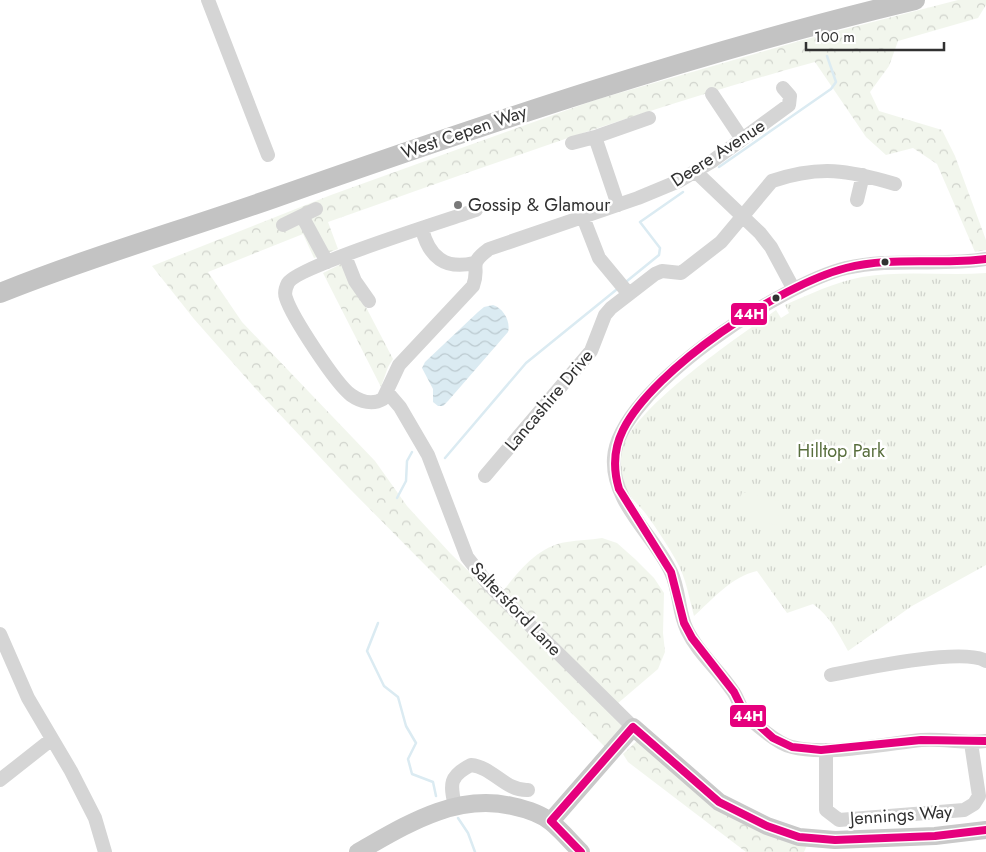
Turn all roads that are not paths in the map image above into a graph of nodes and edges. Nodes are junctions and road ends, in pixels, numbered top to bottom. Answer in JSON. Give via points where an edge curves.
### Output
{"nodes":[{"id":1,"x":208,"y":0,"type":"edge"},
{"id":2,"x":915,"y":0,"type":"edge"},
{"id":3,"x":783,"y":88,"type":"dead end"},
{"id":4,"x":712,"y":94,"type":"dead end"},
{"id":5,"x":649,"y":118,"type":"dead end"},
{"id":6,"x":595,"y":137,"type":"junction"},
{"id":7,"x":742,"y":139,"type":"junction"},
{"id":8,"x":572,"y":143,"type":"dead end"},
{"id":9,"x":268,"y":155,"type":"dead end"},
{"id":10,"x":696,"y":172,"type":"junction"},
{"id":11,"x":864,"y":175,"type":"junction"},
{"id":12,"x":895,"y":184,"type":"dead end"},
{"id":13,"x":857,"y":200,"type":"dead end"},
{"id":14,"x":618,"y":205,"type":"junction"},
{"id":15,"x":316,"y":210,"type":"dead end"},
{"id":16,"x":476,"y":210,"type":"dead end"},
{"id":17,"x":742,"y":215,"type":"junction"},
{"id":18,"x":302,"y":216,"type":"junction"},
{"id":19,"x":583,"y":217,"type":"junction"},
{"id":20,"x":284,"y":225,"type":"dead end"},
{"id":21,"x":422,"y":229,"type":"junction"},
{"id":22,"x":345,"y":256,"type":"junction"},
{"id":23,"x":986,"y":259,"type":"edge"},
{"id":24,"x":327,"y":262,"type":"junction"},
{"id":25,"x":474,"y":263,"type":"junction"},
{"id":26,"x":9,"y":286,"type":"edge"},
{"id":27,"x":793,"y":288,"type":"junction"},
{"id":28,"x":0,"y":293,"type":"edge"},
{"id":29,"x":628,"y":293,"type":"junction"},
{"id":30,"x":369,"y":300,"type":"dead end"},
{"id":31,"x":388,"y":393,"type":"junction"},
{"id":32,"x":485,"y":476,"type":"dead end"},
{"id":33,"x":0,"y":634,"type":"edge"},
{"id":34,"x":986,"y":661,"type":"edge"},
{"id":35,"x":831,"y":675,"type":"dead end"},
{"id":36,"x":633,"y":727,"type":"junction"},
{"id":37,"x":52,"y":739,"type":"junction"},
{"id":38,"x":986,"y":741,"type":"edge"},
{"id":39,"x":971,"y":743,"type":"junction"},
{"id":40,"x":826,"y":750,"type":"junction"},
{"id":41,"x":0,"y":780,"type":"edge"},
{"id":42,"x":528,"y":790,"type":"dead end"},
{"id":43,"x":455,"y":806,"type":"junction"},
{"id":44,"x":551,"y":821,"type":"junction"},
{"id":45,"x":986,"y":830,"type":"edge"},
{"id":46,"x":105,"y":852,"type":"edge"},
{"id":47,"x":358,"y":852,"type":"edge"},
{"id":48,"x":581,"y":852,"type":"edge"}],
"edges":[{"from":1,"to":9,"type":"street"},
{"from":2,"to":26,"type":"highway","name":"West Cepen Way","via":[[793,30],[630,77]]},
{"from":3,"to":7,"type":"street","name":"Deere Avenue","via":[[790,96],[789,105]]},
{"from":4,"to":7,"type":"street"},
{"from":5,"to":6,"type":"street"},
{"from":6,"to":8,"type":"street"},
{"from":6,"to":14,"type":"street"},
{"from":7,"to":10,"type":"street","name":"Deere Avenue"},
{"from":10,"to":14,"type":"street","name":"Deere Avenue"},
{"from":10,"to":17,"type":"street"},
{"from":11,"to":12,"type":"street","name":"Lancashire Drive"},
{"from":11,"to":13,"type":"street"},
{"from":11,"to":17,"type":"street","name":"Lancashire Drive","via":[[831,171],[787,176],[772,182]]},
{"from":14,"to":19,"type":"street","name":"Deere Avenue"},
{"from":15,"to":18,"type":"street"},
{"from":16,"to":21,"type":"street"},
{"from":17,"to":27,"type":"street","via":[[771,247]]},
{"from":17,"to":29,"type":"street","name":"Lancashire Drive","via":[[720,242],[685,271],[677,274],[662,271]]},
{"from":18,"to":20,"type":"street"},
{"from":18,"to":24,"type":"street"},
{"from":19,"to":25,"type":"street","name":"Deere Avenue","via":[[504,242],[489,249]]},
{"from":19,"to":29,"type":"street","via":[[599,258]]},
{"from":21,"to":22,"type":"street"},
{"from":21,"to":25,"type":"street","via":[[428,248],[449,264]]},
{"from":22,"to":24,"type":"street"},
{"from":22,"to":30,"type":"street","via":[[355,281]]},
{"from":23,"to":27,"type":"street","via":[[874,263],[844,269]]},
{"from":24,"to":31,"type":"street","via":[[294,276],[285,296],[304,333],[350,394],[368,403],[378,402]]},
{"from":25,"to":31,"type":"street","via":[[476,278],[466,294],[398,365]]},
{"from":26,"to":28,"type":"highway","name":"West Cepen Way"},
{"from":27,"to":40,"type":"street","via":[[752,313],[667,376],[618,436],[614,459],[619,492],[666,562],[678,589],[685,627],[732,690],[744,712],[780,743],[793,748]]},
{"from":29,"to":32,"type":"street","name":"Lancashire Drive","via":[[605,315],[591,351]]},
{"from":31,"to":36,"type":"street","name":"Saltersford Lane","via":[[428,454],[466,557],[488,584]]},
{"from":33,"to":37,"type":"street","via":[[28,698]]},
{"from":34,"to":35,"type":"street","via":[[974,656],[943,658]]},
{"from":36,"to":44,"type":"main road"},
{"from":36,"to":45,"type":"main road","name":"Saltersford Lane","via":[[719,802],[767,826],[799,837],[835,840],[935,836]]},
{"from":37,"to":41,"type":"street"},
{"from":37,"to":46,"type":"street","via":[[95,818]]},
{"from":38,"to":39,"type":"street"},
{"from":39,"to":40,"type":"street","via":[[936,739]]},
{"from":39,"to":40,"type":"street","name":"Jennings Way","via":[[979,796],[964,810],[839,820],[826,810]]},
{"from":42,"to":43,"type":"street","via":[[515,789],[486,770],[471,766],[454,777],[451,783]]},
{"from":43,"to":44,"type":"main road","via":[[505,804]]},
{"from":43,"to":47,"type":"main road","via":[[411,822]]},
{"from":44,"to":48,"type":"main road"}]}
